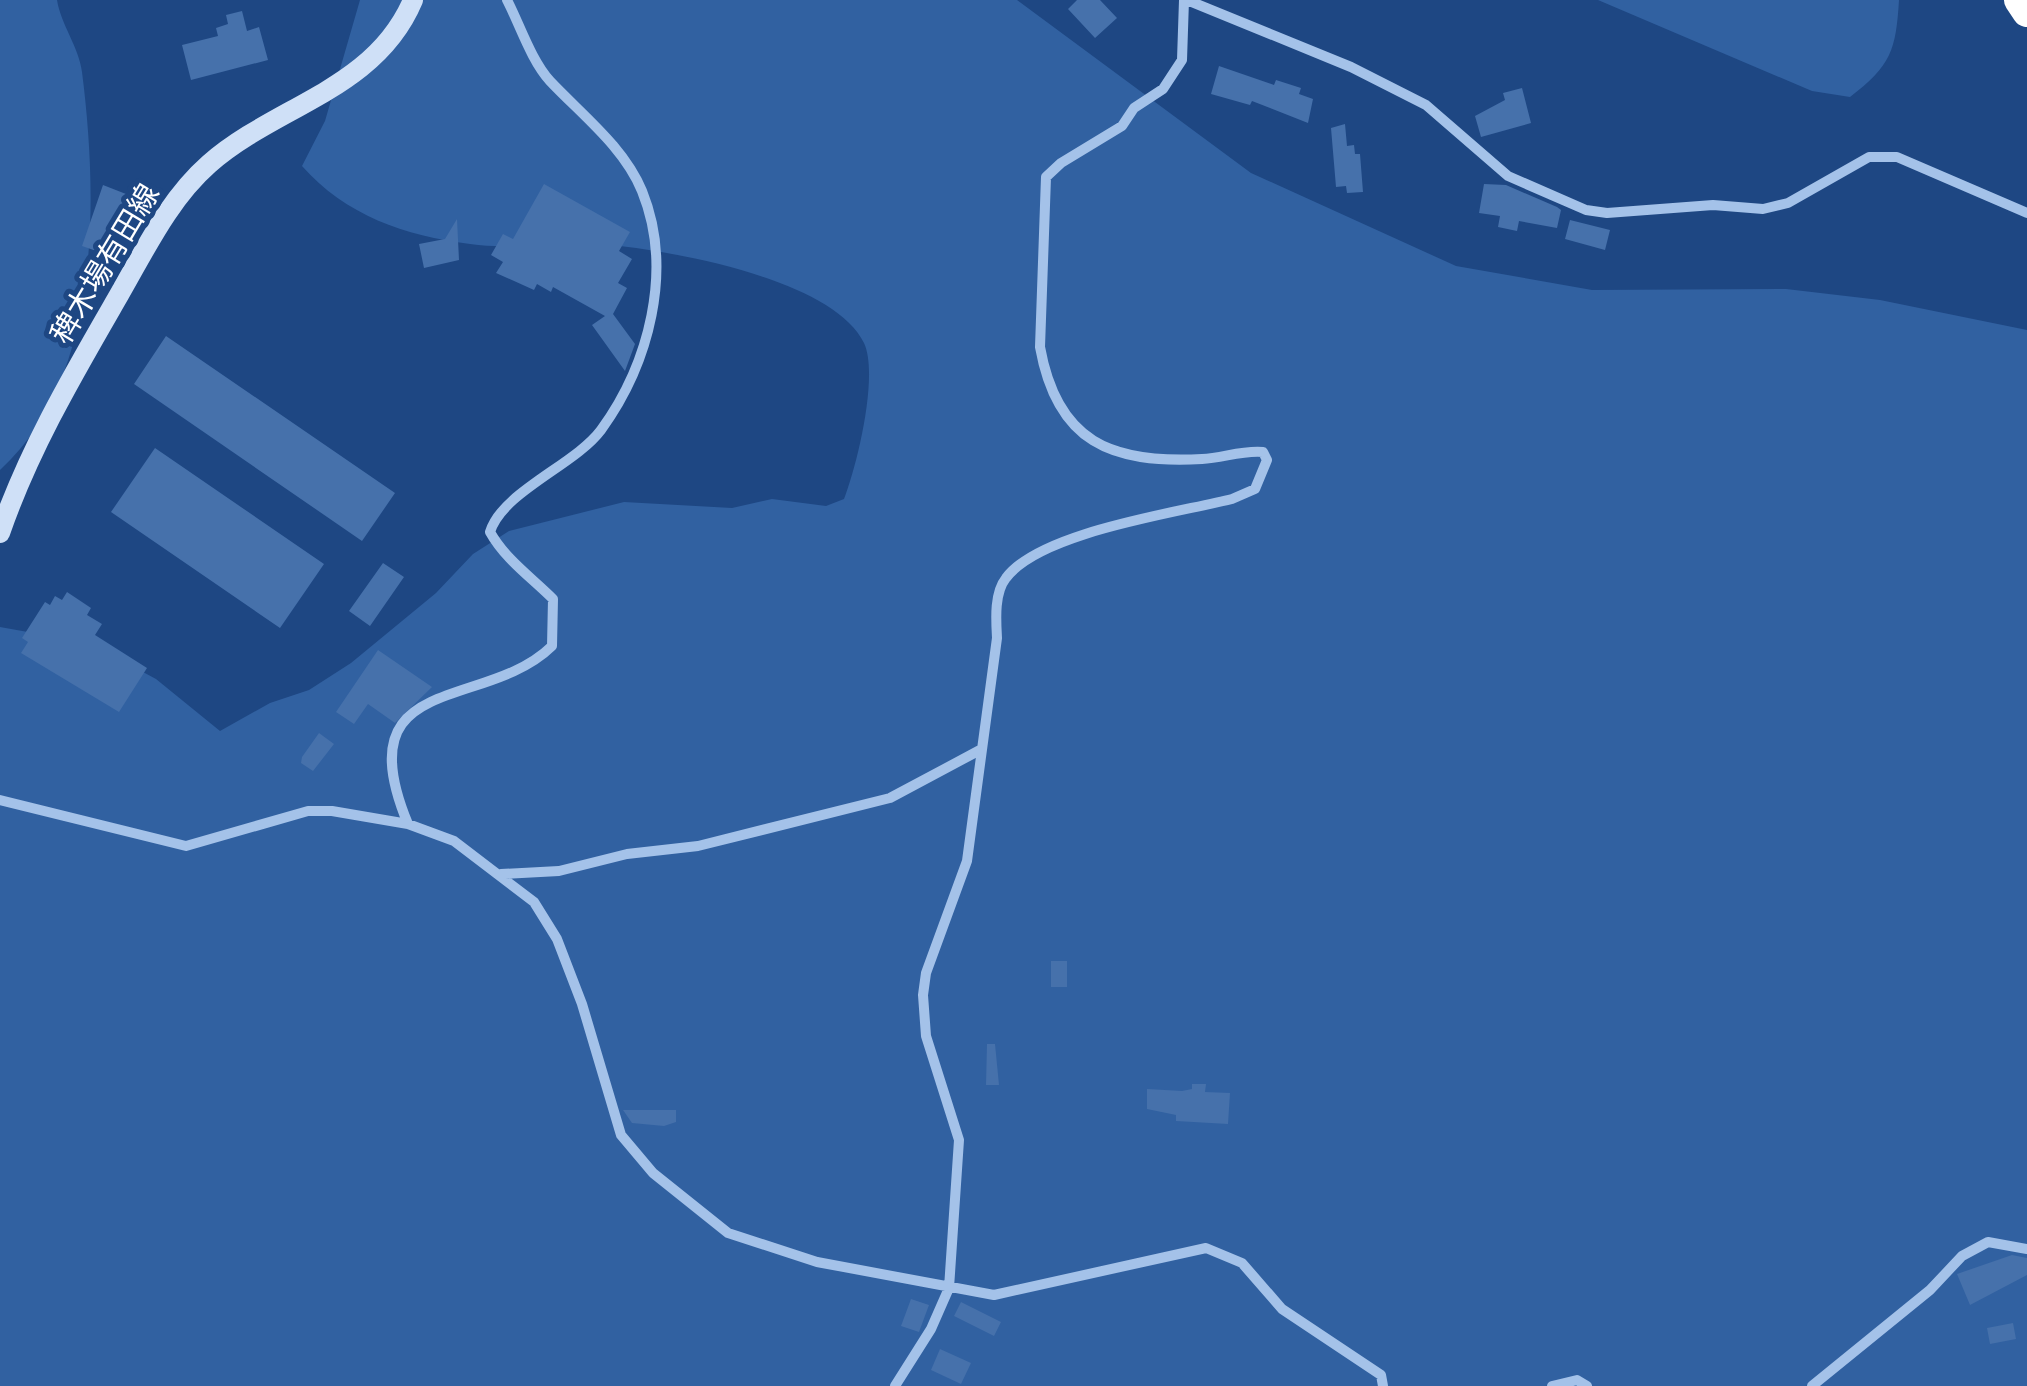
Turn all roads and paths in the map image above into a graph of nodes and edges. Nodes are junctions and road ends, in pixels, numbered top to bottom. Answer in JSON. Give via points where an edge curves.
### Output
{"nodes":[{"id":1,"x":413,"y":0,"type":"edge"},
{"id":2,"x":507,"y":0,"type":"edge"},
{"id":3,"x":1186,"y":0,"type":"edge"},
{"id":4,"x":2018,"y":0,"type":"edge"},
{"id":5,"x":2027,"y":12,"type":"edge"},
{"id":6,"x":2027,"y":213,"type":"edge"},
{"id":7,"x":0,"y":534,"type":"edge"},
{"id":8,"x":980,"y":750,"type":"junction"},
{"id":9,"x":0,"y":800,"type":"edge"},
{"id":10,"x":408,"y":824,"type":"junction"},
{"id":11,"x":500,"y":874,"type":"junction"},
{"id":12,"x":2027,"y":1248,"type":"edge"},
{"id":13,"x":949,"y":1288,"type":"junction"},
{"id":14,"x":895,"y":1386,"type":"edge"},
{"id":15,"x":1383,"y":1386,"type":"edge"},
{"id":16,"x":1552,"y":1386,"type":"edge"},
{"id":17,"x":1587,"y":1386,"type":"edge"},
{"id":18,"x":1812,"y":1386,"type":"edge"}],
"edges":[{"from":1,"to":7,"type":"main road","name":"稗木場有田線","via":[[373,59],[320,98],[242,140],[186,188],[60,398]]},
{"from":2,"to":10,"type":"street","via":[[547,78],[608,139],[642,191],[655,250],[655,295],[639,362],[599,433],[493,521],[490,532],[502,554],[553,600],[552,646],[516,672],[439,695],[405,725],[392,745],[392,786]]},
{"from":3,"to":6,"type":"street","via":[[1426,105],[1508,176],[1586,210],[1763,209],[1788,203],[1869,158],[1898,157]]},
{"from":3,"to":8,"type":"street","via":[[1182,60],[1163,89],[1046,177],[1044,374],[1080,434],[1100,446],[1152,460],[1263,452],[1264,478],[1232,500],[1060,542],[1003,580]]},
{"from":4,"to":5,"type":"highway"},
{"from":8,"to":11,"type":"street","via":[[890,798],[698,846]]},
{"from":8,"to":13,"type":"street","via":[[967,862],[923,995],[926,1036],[959,1140]]},
{"from":9,"to":10,"type":"street","via":[[186,846],[308,811]]},
{"from":10,"to":11,"type":"street","via":[[454,841]]},
{"from":11,"to":13,"type":"street","via":[[534,902],[557,939],[622,1135],[653,1174],[728,1233],[817,1262]]},
{"from":12,"to":18,"type":"street","via":[[1988,1242],[1962,1256]]},
{"from":13,"to":14,"type":"street"},
{"from":13,"to":15,"type":"street","via":[[994,1296],[1206,1248],[1242,1263],[1282,1309],[1381,1376]]},
{"from":16,"to":17,"type":"street","via":[[1577,1380]]}]}
